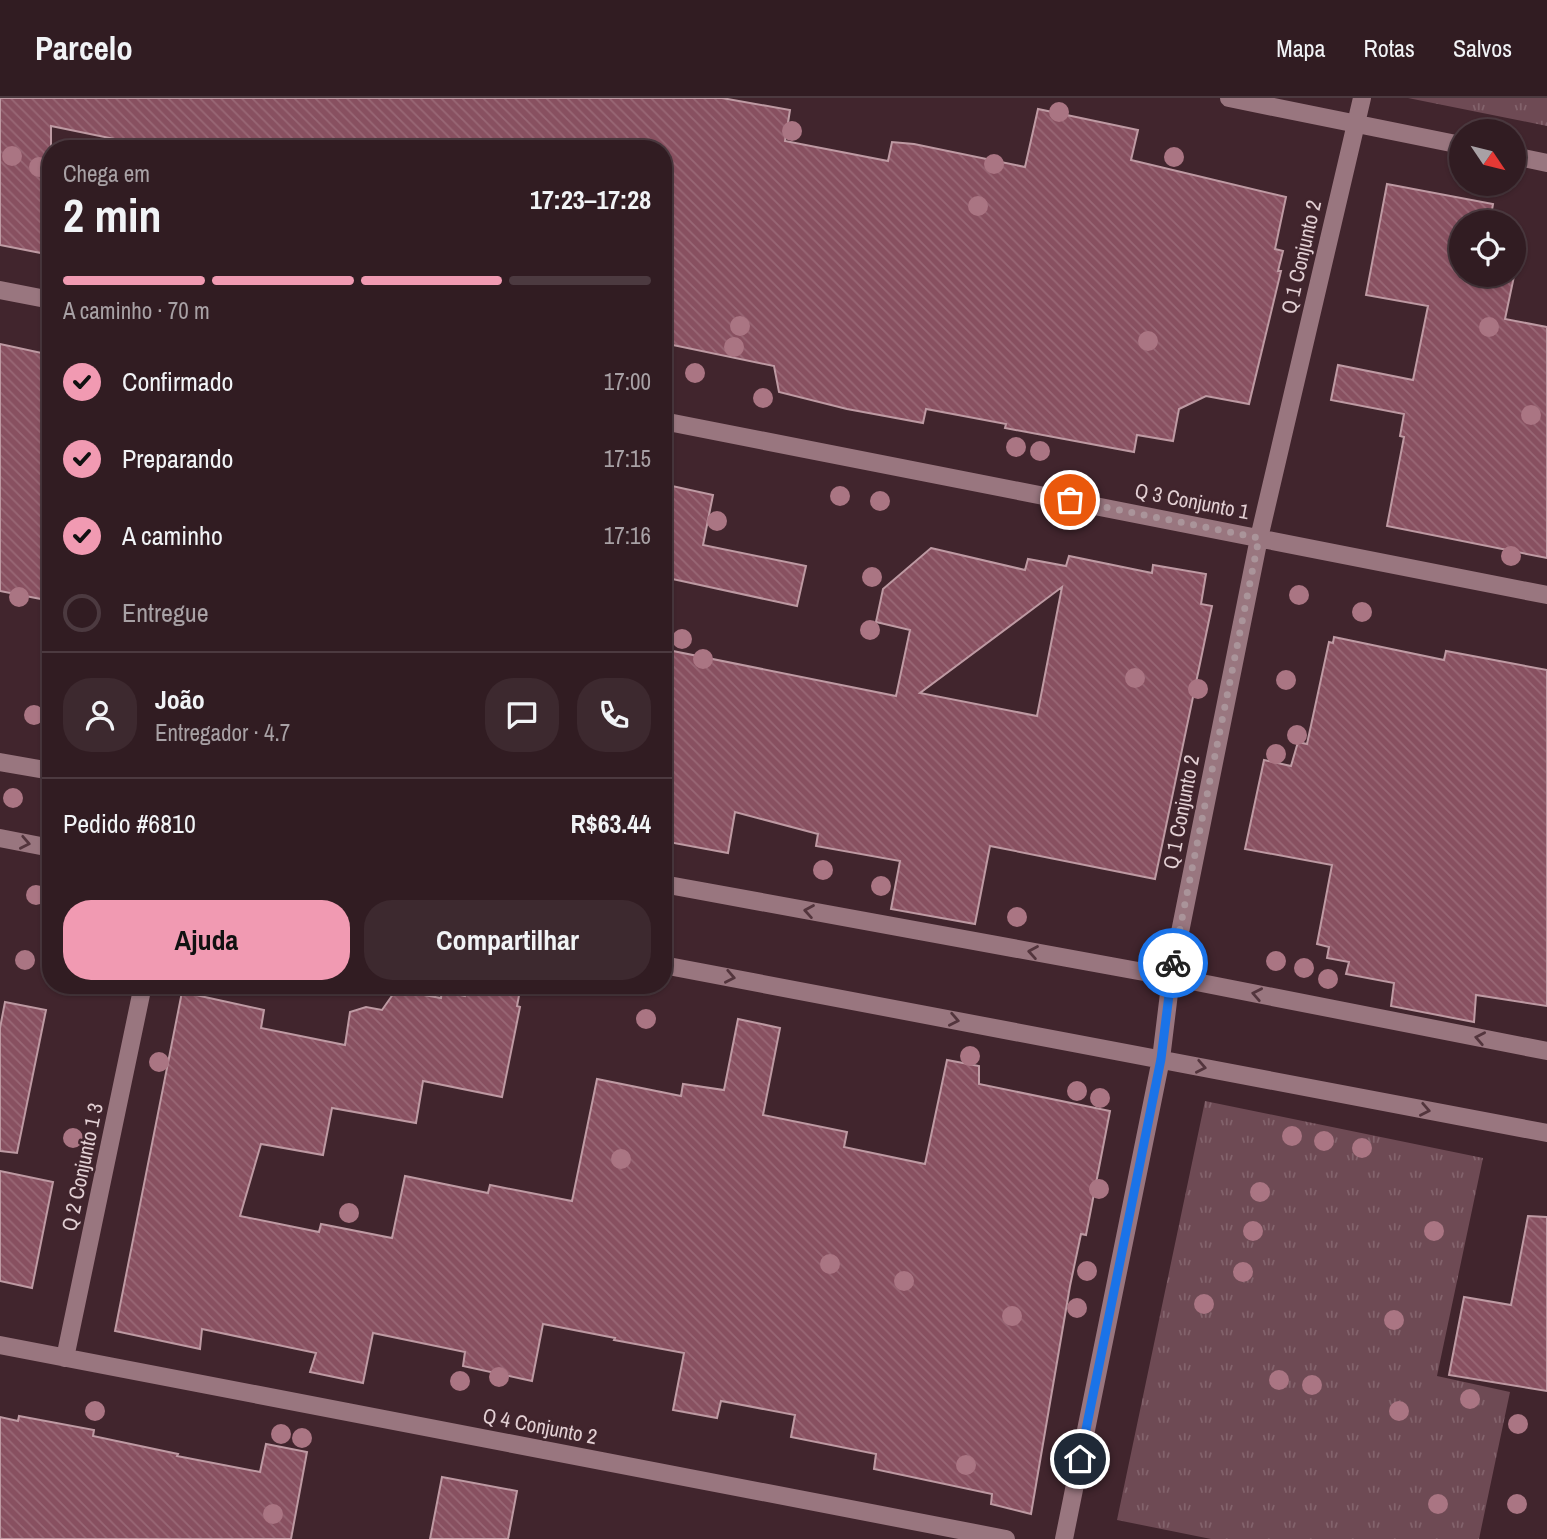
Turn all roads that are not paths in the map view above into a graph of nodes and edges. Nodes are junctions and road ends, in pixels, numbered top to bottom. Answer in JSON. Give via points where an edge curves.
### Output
{"nodes":[{"id":1,"x":1229,"y":98,"type":"edge"},
{"id":2,"x":1362,"y":98,"type":"edge"},
{"id":3,"x":1355,"y":123,"type":"junction"},
{"id":4,"x":1449,"y":143,"type":"edge"},
{"id":5,"x":1526,"y":159,"type":"edge"},
{"id":6,"x":1547,"y":163,"type":"edge"},
{"id":7,"x":0,"y":290,"type":"edge"},
{"id":8,"x":42,"y":298,"type":"edge"},
{"id":9,"x":672,"y":423,"type":"edge"},
{"id":10,"x":1259,"y":538,"type":"junction"},
{"id":11,"x":1547,"y":596,"type":"edge"},
{"id":12,"x":0,"y":762,"type":"edge"},
{"id":13,"x":42,"y":769,"type":"edge"},
{"id":14,"x":0,"y":838,"type":"edge"},
{"id":15,"x":42,"y":846,"type":"edge"},
{"id":16,"x":672,"y":886,"type":"edge"},
{"id":17,"x":672,"y":967,"type":"edge"},
{"id":18,"x":1171,"y":977,"type":"junction"},
{"id":19,"x":141,"y":994,"type":"edge"},
{"id":20,"x":1547,"y":1051,"type":"edge"},
{"id":21,"x":1161,"y":1059,"type":"junction"},
{"id":22,"x":1547,"y":1133,"type":"edge"},
{"id":23,"x":0,"y":1345,"type":"edge"},
{"id":24,"x":65,"y":1358,"type":"junction"},
{"id":25,"x":1006,"y":1539,"type":"edge"},
{"id":26,"x":1064,"y":1539,"type":"edge"}],
"edges":[{"from":1,"to":3,"type":"street"},
{"from":2,"to":3,"type":"street","name":"Q 1 Conjunto 2"},
{"from":3,"to":4,"type":"street"},
{"from":3,"to":10,"type":"street","name":"Q 1 Conjunto 2"},
{"from":5,"to":6,"type":"street"},
{"from":7,"to":8,"type":"street"},
{"from":9,"to":10,"type":"street","name":"Q 3 Conjunto 1"},
{"from":10,"to":11,"type":"street","name":"Q 3 Conjunto 1"},
{"from":10,"to":18,"type":"street","name":"Q 1 Conjunto 2"},
{"from":12,"to":13,"type":"street"},
{"from":14,"to":15,"type":"street","one_way":true},
{"from":18,"to":16,"type":"street","one_way":true},
{"from":17,"to":21,"type":"street","one_way":true},
{"from":20,"to":18,"type":"street","one_way":true},
{"from":18,"to":21,"type":"street","name":"Q 1 Conjunto 2"},
{"from":19,"to":24,"type":"street","name":"Q 2 Conjunto 1 3"},
{"from":21,"to":22,"type":"street","one_way":true},
{"from":21,"to":26,"type":"street","name":"Q 1 Conjunto 2"},
{"from":23,"to":24,"type":"street","name":"Q 4 Conjunto 2"},
{"from":24,"to":25,"type":"street","name":"Q 4 Conjunto 2"}]}
